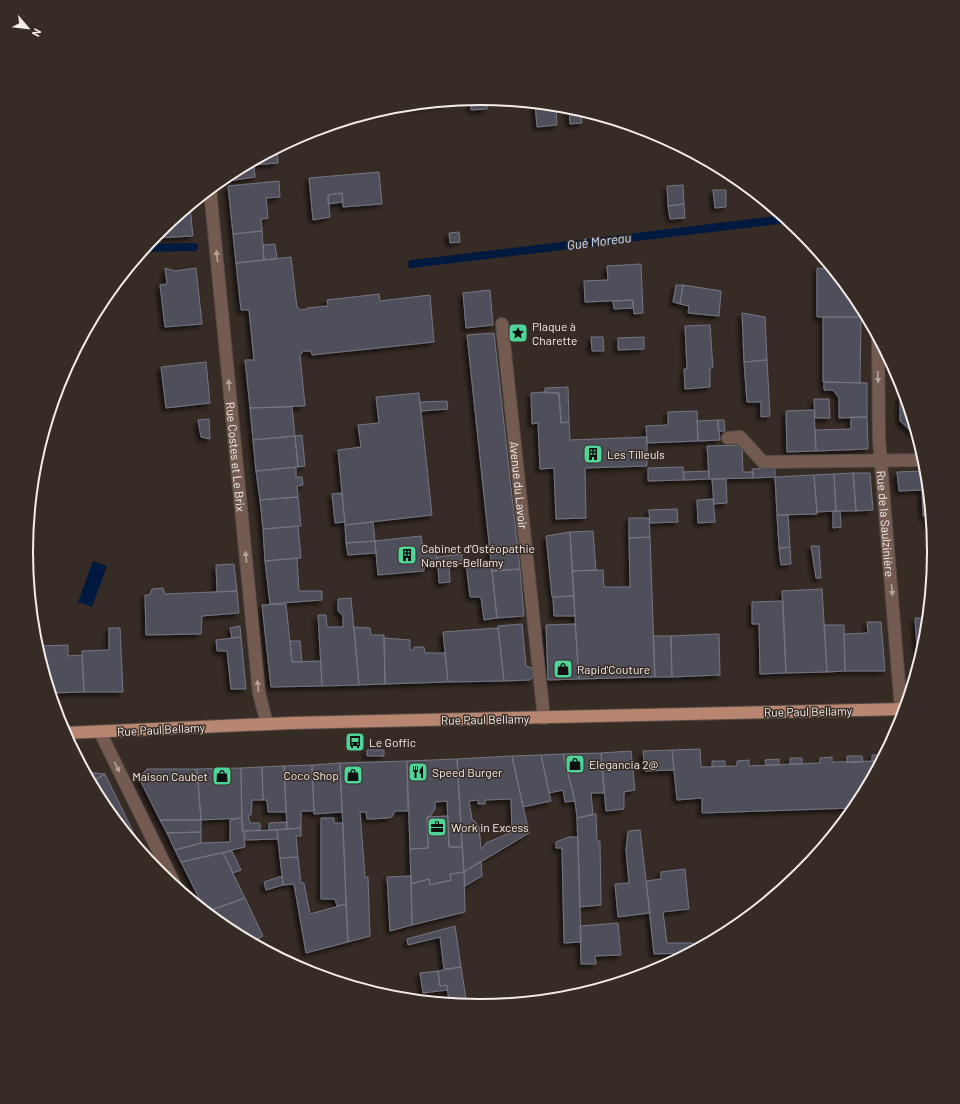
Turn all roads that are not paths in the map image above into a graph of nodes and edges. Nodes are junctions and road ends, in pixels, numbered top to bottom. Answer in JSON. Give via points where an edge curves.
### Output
{"nodes":[{"id":1,"x":211,"y":195,"type":"edge"},
{"id":2,"x":502,"y":324,"type":"dead end"},
{"id":3,"x":878,"y":349,"type":"edge"},
{"id":4,"x":728,"y":438,"type":"dead end"},
{"id":5,"x":881,"y":460,"type":"junction"},
{"id":6,"x":917,"y":460,"type":"edge"},
{"id":7,"x":902,"y":699,"type":"edge"},
{"id":8,"x":898,"y":709,"type":"edge"},
{"id":9,"x":544,"y":718,"type":"junction"},
{"id":10,"x":267,"y":724,"type":"junction"},
{"id":11,"x":100,"y":732,"type":"junction"},
{"id":12,"x":71,"y":733,"type":"edge"},
{"id":13,"x":169,"y":873,"type":"edge"}],
"edges":[{"from":10,"to":1,"type":"street","name":"Rue Costes et Le Brix","one_way":true,"via":[[259,693]]},
{"from":2,"to":9,"type":"street","name":"Avenue du Lavoir"},
{"from":3,"to":5,"type":"street","name":"Rue de la Saulzinière","one_way":true},
{"from":4,"to":5,"type":"street","via":[[740,437],[763,462]]},
{"from":5,"to":6,"type":"street"},
{"from":5,"to":7,"type":"street","name":"Rue de la Saulzinière","one_way":true},
{"from":8,"to":9,"type":"main road","name":"Rue Paul Bellamy"},
{"from":9,"to":10,"type":"main road","name":"Rue Paul Bellamy"},
{"from":10,"to":11,"type":"main road","name":"Rue Paul Bellamy"},
{"from":11,"to":12,"type":"main road","name":"Rue Paul Bellamy"},
{"from":11,"to":13,"type":"street","one_way":true}]}
